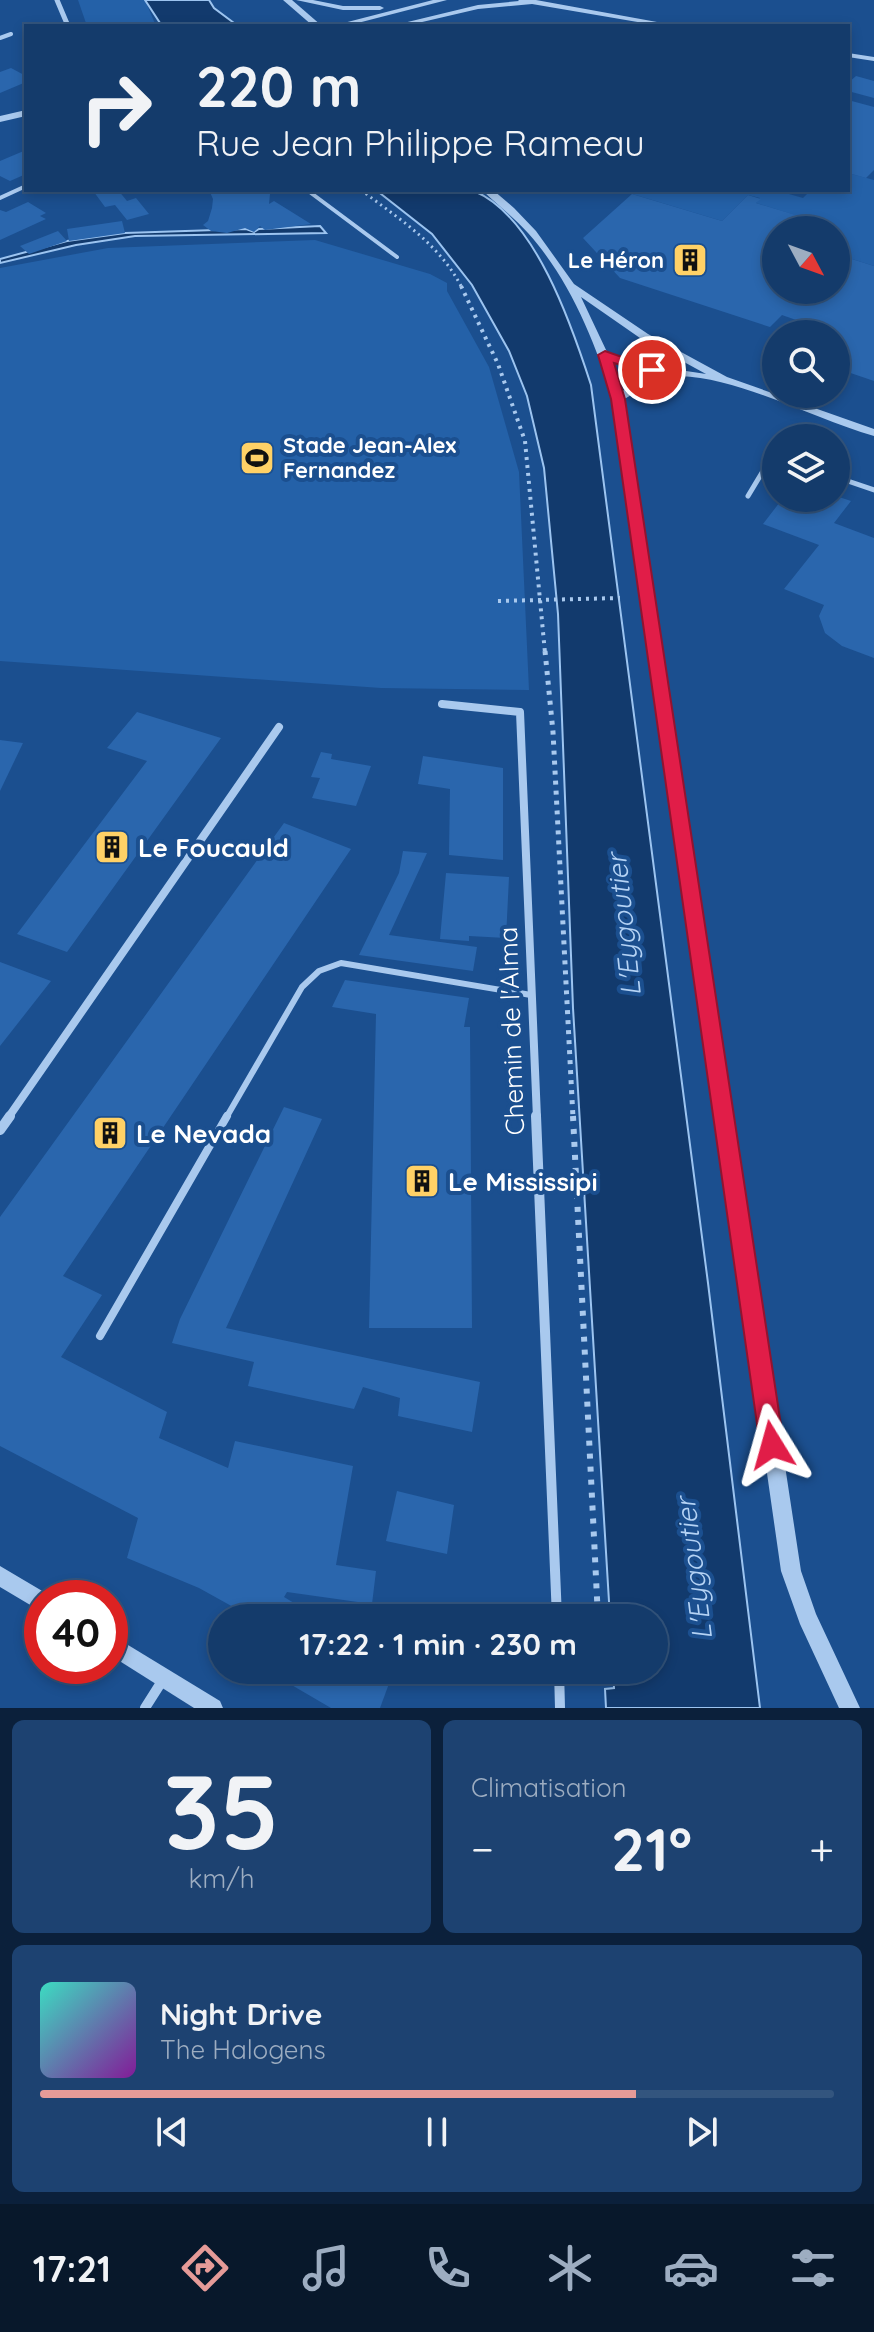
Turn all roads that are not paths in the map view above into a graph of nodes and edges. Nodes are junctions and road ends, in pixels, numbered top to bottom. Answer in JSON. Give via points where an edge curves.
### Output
{"nodes":[{"id":1,"x":57,"y":0,"type":"edge"},
{"id":2,"x":287,"y":0,"type":"edge"},
{"id":3,"x":300,"y":0,"type":"edge"},
{"id":4,"x":443,"y":0,"type":"edge"},
{"id":5,"x":522,"y":0,"type":"edge"},
{"id":6,"x":534,"y":3,"type":"junction"},
{"id":7,"x":408,"y":7,"type":"junction"},
{"id":8,"x":425,"y":18,"type":"junction"},
{"id":9,"x":67,"y":24,"type":"edge"},
{"id":10,"x":316,"y":24,"type":"edge"},
{"id":11,"x":344,"y":24,"type":"edge"},
{"id":12,"x":402,"y":24,"type":"edge"},
{"id":13,"x":414,"y":24,"type":"edge"},
{"id":14,"x":663,"y":24,"type":"edge"},
{"id":15,"x":11,"y":34,"type":"dead end"},
{"id":16,"x":0,"y":38,"type":"edge"},
{"id":17,"x":850,"y":55,"type":"edge"},
{"id":18,"x":874,"y":59,"type":"edge"},
{"id":19,"x":24,"y":113,"type":"edge"},
{"id":20,"x":0,"y":119,"type":"edge"},
{"id":21,"x":24,"y":187,"type":"edge"},
{"id":22,"x":310,"y":192,"type":"edge"},
{"id":23,"x":489,"y":192,"type":"edge"},
{"id":24,"x":0,"y":198,"type":"edge"},
{"id":25,"x":397,"y":257,"type":"dead end"},
{"id":26,"x":571,"y":286,"type":"junction"},
{"id":27,"x":605,"y":355,"type":"junction"},
{"id":28,"x":674,"y":374,"type":"junction"},
{"id":29,"x":723,"y":379,"type":"junction"},
{"id":30,"x":618,"y":399,"type":"junction"},
{"id":31,"x":874,"y":433,"type":"edge"},
{"id":32,"x":762,"y":473,"type":"edge"},
{"id":33,"x":850,"y":482,"type":"edge"},
{"id":34,"x":874,"y":490,"type":"edge"},
{"id":35,"x":748,"y":496,"type":"dead end"},
{"id":36,"x":442,"y":704,"type":"dead end"},
{"id":37,"x":279,"y":727,"type":"dead end"},
{"id":38,"x":531,"y":995,"type":"junction"},
{"id":39,"x":0,"y":1130,"type":"edge"},
{"id":40,"x":100,"y":1336,"type":"dead end"},
{"id":41,"x":0,"y":1576,"type":"edge"},
{"id":42,"x":24,"y":1591,"type":"edge"},
{"id":43,"x":556,"y":1604,"type":"edge"},
{"id":44,"x":128,"y":1655,"type":"edge"},
{"id":45,"x":164,"y":1678,"type":"junction"},
{"id":46,"x":559,"y":1684,"type":"edge"},
{"id":47,"x":145,"y":1708,"type":"edge"},
{"id":48,"x":213,"y":1708,"type":"edge"},
{"id":49,"x":560,"y":1708,"type":"edge"},
{"id":50,"x":850,"y":1708,"type":"edge"}],
"edges":[{"from":1,"to":9,"type":"street"},
{"from":2,"to":10,"type":"street"},
{"from":3,"to":7,"type":"street","via":[[354,8]]},
{"from":4,"to":7,"type":"street"},
{"from":5,"to":6,"type":"street"},
{"from":6,"to":8,"type":"street"},
{"from":6,"to":14,"type":"street"},
{"from":7,"to":11,"type":"street"},
{"from":8,"to":12,"type":"street"},
{"from":8,"to":13,"type":"street"},
{"from":15,"to":16,"type":"lane"},
{"from":17,"to":18,"type":"street"},
{"from":19,"to":20,"type":"street"},
{"from":21,"to":24,"type":"lane"},
{"from":22,"to":25,"type":"lane"},
{"from":23,"to":26,"type":"street","via":[[528,226]]},
{"from":26,"to":27,"type":"street"},
{"from":26,"to":29,"type":"street","via":[[644,336]]},
{"from":27,"to":28,"type":"street"},
{"from":27,"to":30,"type":"street"},
{"from":28,"to":29,"type":"street"},
{"from":28,"to":30,"type":"street"},
{"from":29,"to":31,"type":"street"},
{"from":30,"to":50,"type":"street","via":[[791,1571]]},
{"from":32,"to":35,"type":"lane"},
{"from":33,"to":34,"type":"lane"},
{"from":36,"to":38,"type":"street","name":"Chemin de l'Alma","via":[[520,712]]},
{"from":37,"to":39,"type":"street"},
{"from":38,"to":40,"type":"lane","via":[[341,963],[311,976]]},
{"from":38,"to":43,"type":"street","name":"Chemin de l'Alma"},
{"from":41,"to":42,"type":"street"},
{"from":44,"to":45,"type":"street"},
{"from":45,"to":47,"type":"street"},
{"from":45,"to":48,"type":"street"},
{"from":46,"to":49,"type":"street"}]}
